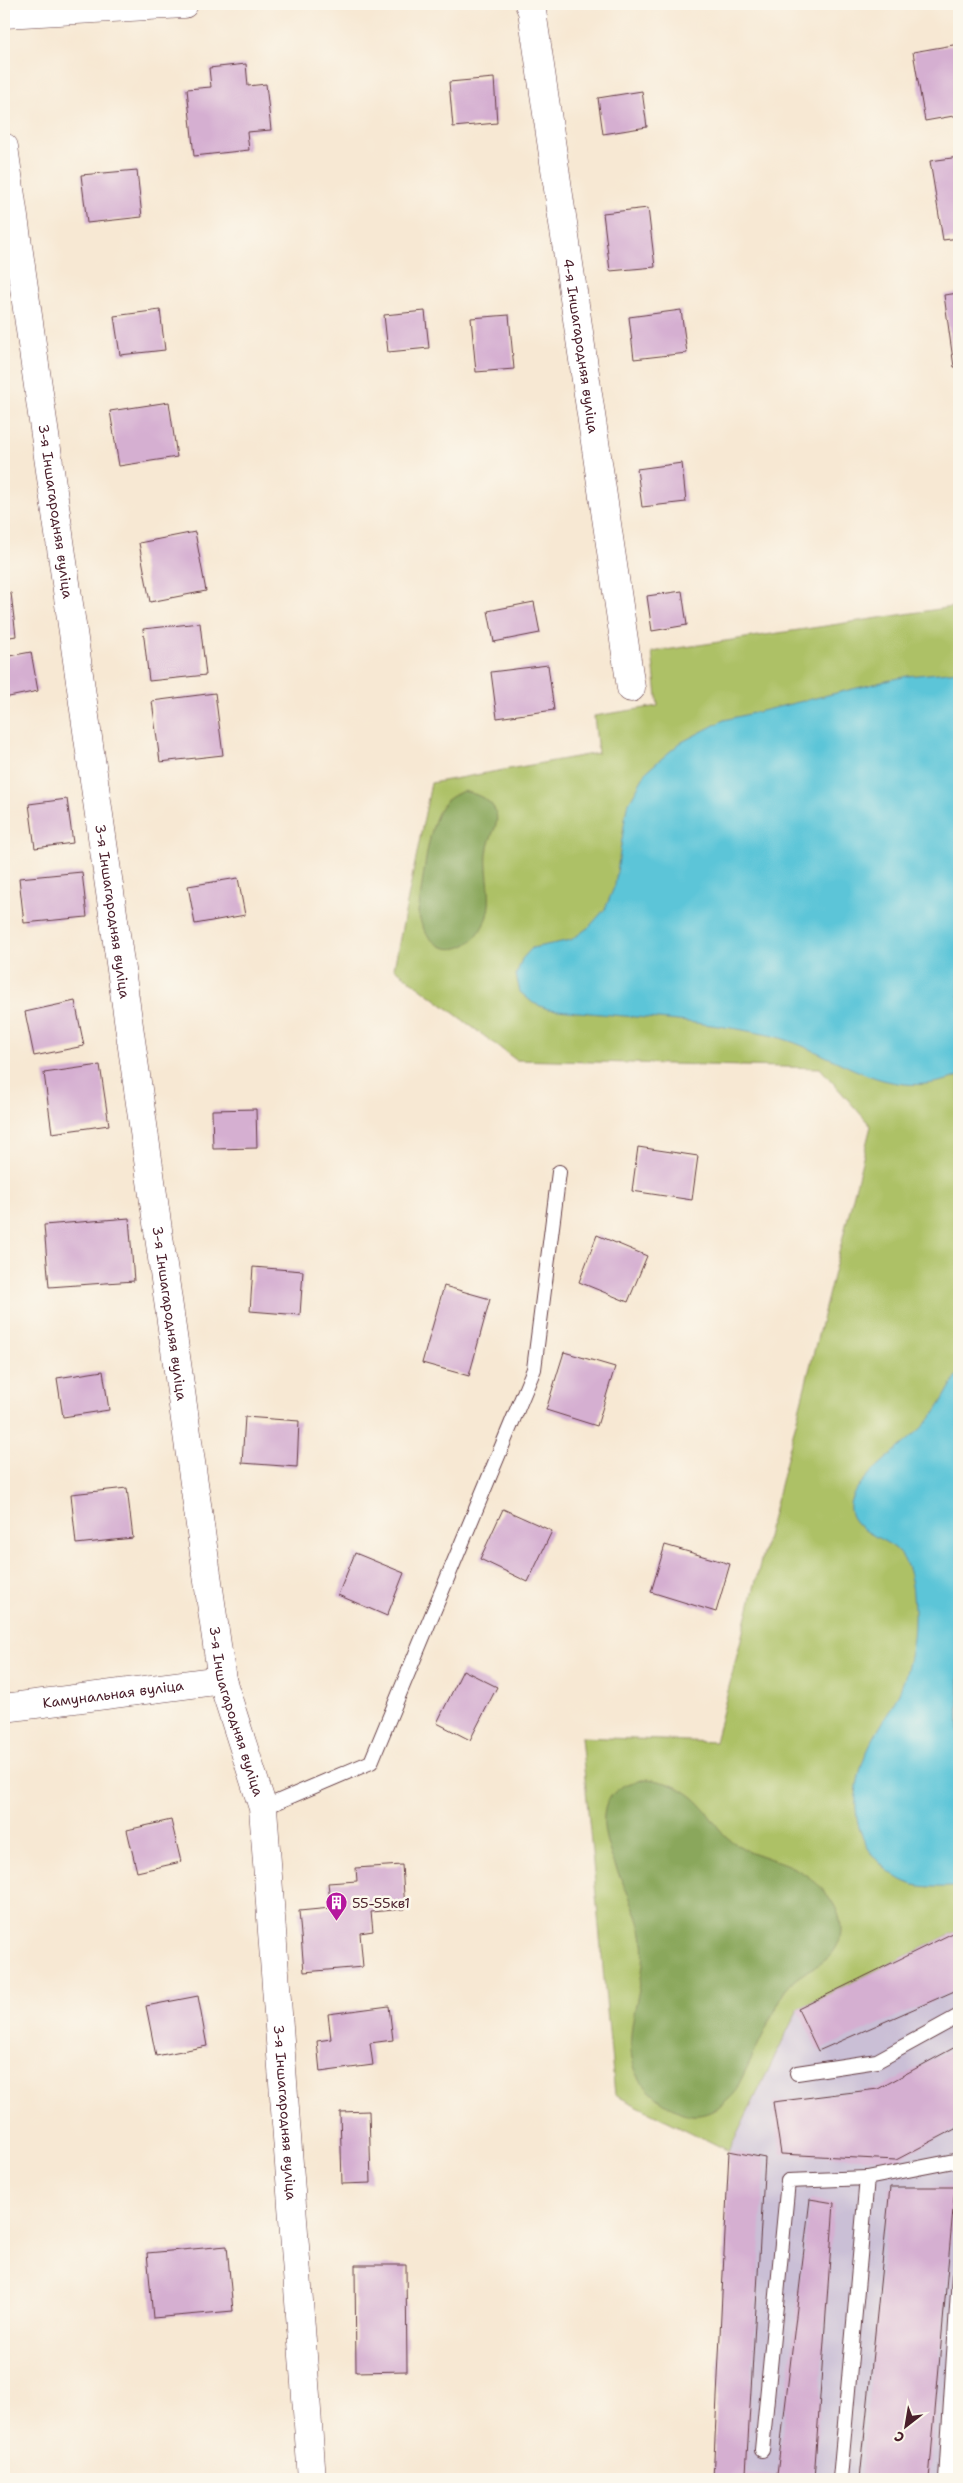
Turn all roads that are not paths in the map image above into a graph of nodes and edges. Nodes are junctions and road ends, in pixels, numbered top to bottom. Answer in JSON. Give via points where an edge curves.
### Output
{"nodes":[{"id":1,"x":184,"y":4,"type":"edge"},
{"id":2,"x":529,"y":4,"type":"edge"},
{"id":3,"x":4,"y":14,"type":"edge"},
{"id":4,"x":4,"y":147,"type":"edge"},
{"id":5,"x":631,"y":688,"type":"dead end"},
{"id":6,"x":559,"y":1172,"type":"dead end"},
{"id":7,"x":222,"y":1680,"type":"junction"},
{"id":8,"x":4,"y":1708,"type":"edge"},
{"id":9,"x":263,"y":1808,"type":"junction"},
{"id":10,"x":959,"y":2016,"type":"edge"},
{"id":11,"x":797,"y":2073,"type":"dead end"},
{"id":12,"x":959,"y":2160,"type":"edge"},
{"id":13,"x":867,"y":2178,"type":"junction"},
{"id":14,"x":959,"y":2276,"type":"edge"},
{"id":15,"x":762,"y":2450,"type":"dead end"},
{"id":16,"x":312,"y":2479,"type":"edge"},
{"id":17,"x":840,"y":2479,"type":"edge"},
{"id":18,"x":946,"y":2479,"type":"edge"}],
"edges":[{"from":1,"to":3,"type":"street"},
{"from":2,"to":5,"type":"street","name":"4-я Іншагародняя вуліца","via":[[534,20]]},
{"from":4,"to":7,"type":"street","name":"3-я Іншагародняя вуліца"},
{"from":6,"to":9,"type":"lane","via":[[534,1368],[371,1762]]},
{"from":7,"to":8,"type":"street","name":"Камунальная вуліца"},
{"from":7,"to":9,"type":"street","name":"3-я Іншагародняя вуліца"},
{"from":9,"to":16,"type":"street","name":"3-я Іншагародняя вуліца"},
{"from":10,"to":11,"type":"lane","via":[[877,2060]]},
{"from":12,"to":13,"type":"lane"},
{"from":13,"to":15,"type":"lane","via":[[788,2181]]},
{"from":13,"to":17,"type":"lane"},
{"from":14,"to":18,"type":"lane"}]}
